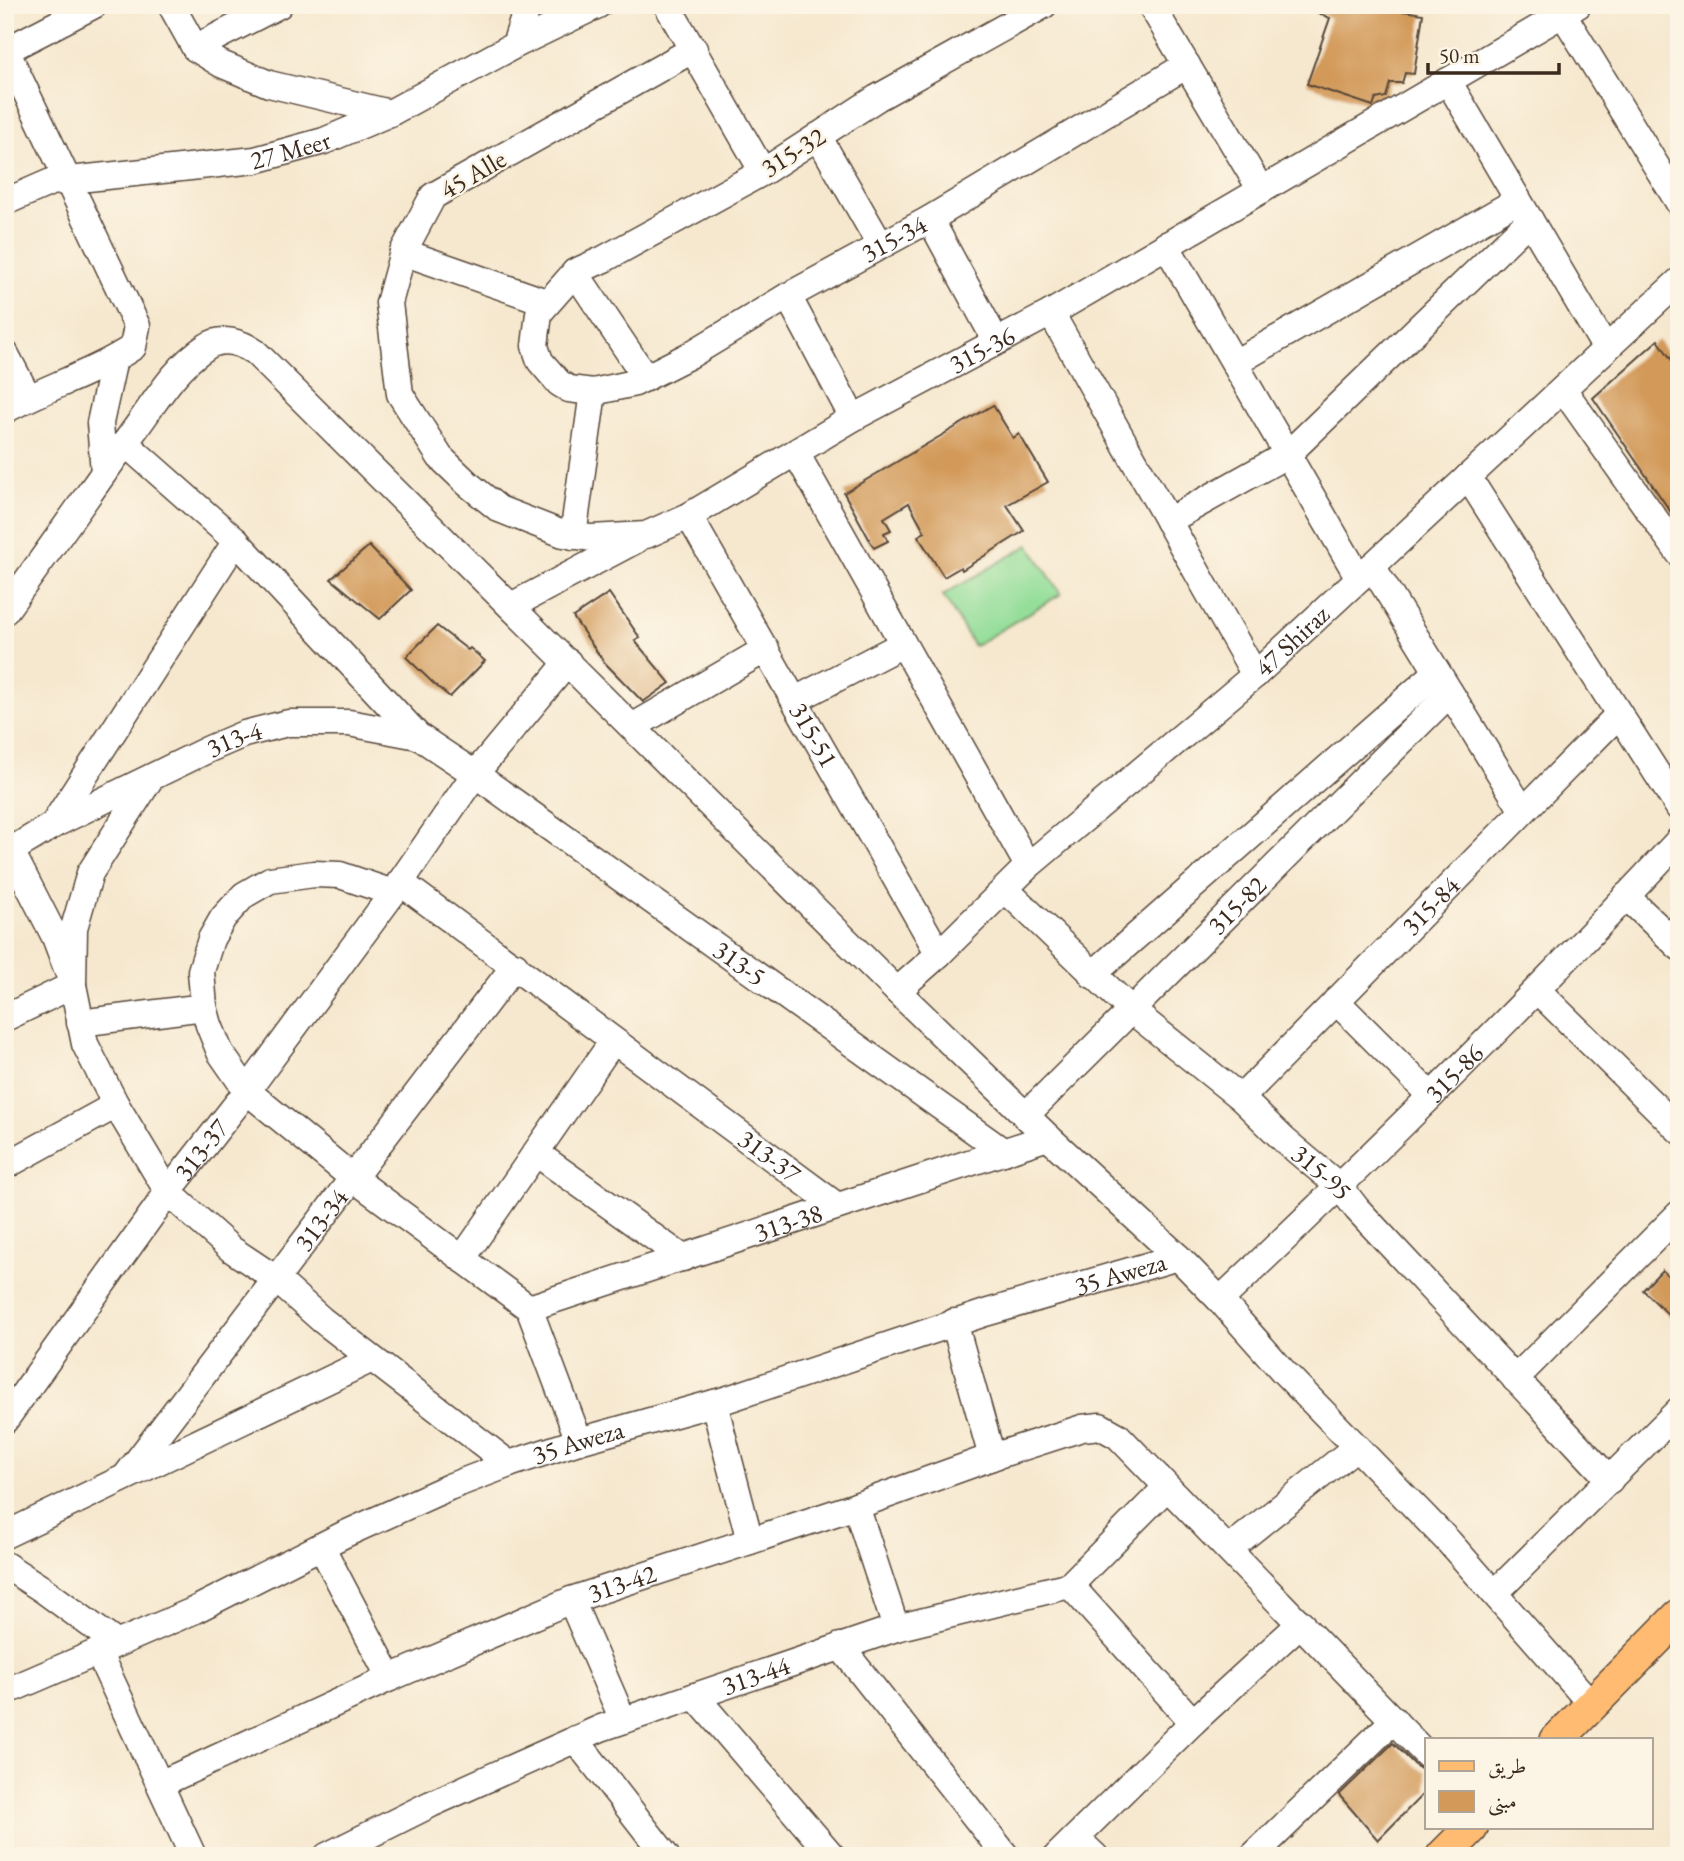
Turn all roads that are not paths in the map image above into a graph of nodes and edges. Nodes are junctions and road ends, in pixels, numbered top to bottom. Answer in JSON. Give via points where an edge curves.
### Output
{"nodes":[{"id":1,"x":94,"y":5,"type":"edge"},
{"id":2,"x":171,"y":5,"type":"edge"},
{"id":3,"x":279,"y":5,"type":"edge"},
{"id":4,"x":528,"y":5,"type":"edge"},
{"id":5,"x":598,"y":5,"type":"edge"},
{"id":6,"x":667,"y":5,"type":"edge"},
{"id":7,"x":1044,"y":5,"type":"edge"},
{"id":8,"x":1151,"y":5,"type":"edge"},
{"id":9,"x":1571,"y":10,"type":"edge"},
{"id":10,"x":515,"y":45,"type":"junction"},
{"id":11,"x":195,"y":48,"type":"junction"},
{"id":12,"x":694,"y":49,"type":"junction"},
{"id":13,"x":6,"y":50,"type":"edge"},
{"id":14,"x":1187,"y":65,"type":"junction"},
{"id":15,"x":1448,"y":81,"type":"junction"},
{"id":16,"x":390,"y":113,"type":"junction"},
{"id":17,"x":818,"y":136,"type":"junction"},
{"id":18,"x":763,"y":172,"type":"junction"},
{"id":19,"x":68,"y":180,"type":"junction"},
{"id":20,"x":1261,"y":190,"type":"junction"},
{"id":21,"x":5,"y":202,"type":"edge"},
{"id":22,"x":1679,"y":203,"type":"edge"},
{"id":23,"x":1524,"y":210,"type":"junction"},
{"id":24,"x":930,"y":219,"type":"junction"},
{"id":25,"x":881,"y":246,"type":"junction"},
{"id":26,"x":1166,"y":246,"type":"junction"},
{"id":27,"x":403,"y":252,"type":"junction"},
{"id":28,"x":575,"y":272,"type":"junction"},
{"id":29,"x":788,"y":296,"type":"junction"},
{"id":30,"x":1674,"y":296,"type":"edge"},
{"id":31,"x":546,"y":302,"type":"junction"},
{"id":32,"x":1051,"y":313,"type":"junction"},
{"id":33,"x":996,"y":341,"type":"junction"},
{"id":34,"x":1606,"y":349,"type":"junction"},
{"id":35,"x":5,"y":353,"type":"edge"},
{"id":36,"x":114,"y":359,"type":"junction"},
{"id":37,"x":1235,"y":363,"type":"junction"},
{"id":38,"x":646,"y":378,"type":"junction"},
{"id":39,"x":1563,"y":389,"type":"junction"},
{"id":40,"x":593,"y":392,"type":"junction"},
{"id":41,"x":400,"y":394,"type":"joint"},
{"id":42,"x":17,"y":403,"type":"edge"},
{"id":43,"x":853,"y":418,"type":"junction"},
{"id":44,"x":125,"y":443,"type":"junction"},
{"id":45,"x":796,"y":453,"type":"junction"},
{"id":46,"x":1288,"y":454,"type":"junction"},
{"id":47,"x":104,"y":472,"type":"junction"},
{"id":48,"x":1468,"y":477,"type":"junction"},
{"id":49,"x":689,"y":516,"type":"junction"},
{"id":50,"x":1168,"y":521,"type":"junction"},
{"id":51,"x":646,"y":535,"type":"junction"},
{"id":52,"x":573,"y":536,"type":"junction"},
{"id":53,"x":236,"y":541,"type":"junction"},
{"id":54,"x":1679,"y":554,"type":"edge"},
{"id":55,"x":1366,"y":572,"type":"junction"},
{"id":56,"x":511,"y":606,"type":"junction"},
{"id":57,"x":5,"y":611,"type":"edge"},
{"id":58,"x":903,"y":644,"type":"junction"},
{"id":59,"x":766,"y":649,"type":"junction"},
{"id":60,"x":568,"y":662,"type":"junction"},
{"id":61,"x":1255,"y":675,"type":"junction"},
{"id":62,"x":1443,"y":682,"type":"junction"},
{"id":63,"x":795,"y":700,"type":"junction"},
{"id":64,"x":1619,"y":713,"type":"junction"},
{"id":65,"x":632,"y":727,"type":"junction"},
{"id":66,"x":418,"y":736,"type":"junction"},
{"id":67,"x":475,"y":774,"type":"junction"},
{"id":68,"x":150,"y":779,"type":"junction"},
{"id":69,"x":1679,"y":808,"type":"edge"},
{"id":70,"x":1523,"y":811,"type":"junction"},
{"id":71,"x":53,"y":825,"type":"junction"},
{"id":72,"x":1679,"y":840,"type":"edge"},
{"id":73,"x":8,"y":852,"type":"edge"},
{"id":74,"x":1028,"y":866,"type":"junction"},
{"id":75,"x":396,"y":887,"type":"junction"},
{"id":76,"x":1006,"y":890,"type":"junction"},
{"id":77,"x":1626,"y":896,"type":"junction"},
{"id":78,"x":1679,"y":947,"type":"edge"},
{"id":79,"x":939,"y":954,"type":"junction"},
{"id":80,"x":514,"y":965,"type":"junction"},
{"id":81,"x":1092,"y":975,"type":"junction"},
{"id":82,"x":73,"y":985,"type":"junction"},
{"id":83,"x":1537,"y":990,"type":"junction"},
{"id":84,"x":897,"y":991,"type":"junction"},
{"id":85,"x":1336,"y":1001,"type":"junction"},
{"id":86,"x":204,"y":1007,"type":"junction"},
{"id":87,"x":1131,"y":1010,"type":"junction"},
{"id":88,"x":5,"y":1018,"type":"edge"},
{"id":89,"x":80,"y":1023,"type":"junction"},
{"id":90,"x":613,"y":1041,"type":"junction"},
{"id":91,"x":247,"y":1090,"type":"junction"},
{"id":92,"x":1431,"y":1096,"type":"junction"},
{"id":93,"x":1241,"y":1098,"type":"junction"},
{"id":94,"x":116,"y":1105,"type":"junction"},
{"id":95,"x":1025,"y":1116,"type":"junction"},
{"id":96,"x":1679,"y":1130,"type":"edge"},
{"id":97,"x":1048,"y":1137,"type":"junction"},
{"id":98,"x":1004,"y":1152,"type":"junction"},
{"id":99,"x":536,"y":1153,"type":"junction"},
{"id":100,"x":5,"y":1166,"type":"edge"},
{"id":101,"x":353,"y":1178,"type":"junction"},
{"id":102,"x":1340,"y":1186,"type":"junction"},
{"id":103,"x":168,"y":1192,"type":"junction"},
{"id":104,"x":837,"y":1206,"type":"junction"},
{"id":105,"x":1679,"y":1214,"type":"edge"},
{"id":106,"x":1178,"y":1257,"type":"junction"},
{"id":107,"x":682,"y":1258,"type":"junction"},
{"id":108,"x":462,"y":1259,"type":"junction"},
{"id":109,"x":276,"y":1279,"type":"junction"},
{"id":110,"x":1220,"y":1300,"type":"junction"},
{"id":111,"x":529,"y":1308,"type":"junction"},
{"id":112,"x":954,"y":1322,"type":"junction"},
{"id":113,"x":372,"y":1359,"type":"junction"},
{"id":114,"x":1516,"y":1379,"type":"junction"},
{"id":115,"x":714,"y":1404,"type":"junction"},
{"id":116,"x":1679,"y":1410,"type":"edge"},
{"id":117,"x":5,"y":1420,"type":"edge"},
{"id":118,"x":579,"y":1441,"type":"junction"},
{"id":119,"x":1356,"y":1447,"type":"junction"},
{"id":120,"x":992,"y":1457,"type":"junction"},
{"id":121,"x":509,"y":1464,"type":"junction"},
{"id":122,"x":126,"y":1476,"type":"junction"},
{"id":123,"x":1610,"y":1480,"type":"junction"},
{"id":124,"x":1167,"y":1487,"type":"junction"},
{"id":125,"x":856,"y":1506,"type":"junction"},
{"id":126,"x":5,"y":1535,"type":"edge"},
{"id":127,"x":750,"y":1541,"type":"junction"},
{"id":128,"x":321,"y":1546,"type":"junction"},
{"id":129,"x":1229,"y":1549,"type":"junction"},
{"id":130,"x":5,"y":1565,"type":"edge"},
{"id":131,"x":1070,"y":1586,"type":"junction"},
{"id":132,"x":1495,"y":1593,"type":"junction"},
{"id":133,"x":571,"y":1600,"type":"junction"},
{"id":134,"x":1679,"y":1616,"type":"edge"},
{"id":135,"x":1301,"y":1623,"type":"junction"},
{"id":136,"x":896,"y":1628,"type":"junction"},
{"id":137,"x":840,"y":1646,"type":"junction"},
{"id":138,"x":107,"y":1647,"type":"junction"},
{"id":139,"x":390,"y":1678,"type":"junction"},
{"id":140,"x":5,"y":1692,"type":"edge"},
{"id":141,"x":695,"y":1696,"type":"junction"},
{"id":142,"x":1592,"y":1704,"type":"junction"},
{"id":143,"x":623,"y":1720,"type":"junction"},
{"id":144,"x":1394,"y":1720,"type":"junction"},
{"id":145,"x":1193,"y":1722,"type":"junction"},
{"id":146,"x":1558,"y":1738,"type":"edge"},
{"id":147,"x":575,"y":1740,"type":"junction"},
{"id":148,"x":1425,"y":1753,"type":"edge"},
{"id":149,"x":160,"y":1784,"type":"junction"},
{"id":150,"x":1470,"y":1829,"type":"edge"},
{"id":151,"x":1076,"y":1850,"type":"edge"},
{"id":152,"x":654,"y":1852,"type":"edge"},
{"id":153,"x":193,"y":1856,"type":"edge"},
{"id":154,"x":327,"y":1856,"type":"edge"},
{"id":155,"x":832,"y":1856,"type":"edge"},
{"id":156,"x":1006,"y":1856,"type":"edge"},
{"id":157,"x":1252,"y":1856,"type":"edge"},
{"id":158,"x":1443,"y":1856,"type":"edge"}],
"edges":[{"from":1,"to":13,"type":"street"},
{"from":2,"to":11,"type":"street"},
{"from":3,"to":11,"type":"street"},
{"from":4,"to":10,"type":"street"},
{"from":5,"to":10,"type":"street","name":"27 Meer"},
{"from":6,"to":12,"type":"street"},
{"from":7,"to":17,"type":"street","name":"315-32"},
{"from":8,"to":14,"type":"street"},
{"from":9,"to":15,"type":"street","name":"315-36"},
{"from":9,"to":22,"type":"street"},
{"from":10,"to":16,"type":"street","name":"27 Meer"},
{"from":11,"to":16,"type":"street","via":[[269,84]]},
{"from":12,"to":18,"type":"street"},
{"from":12,"to":27,"type":"street","name":"45 Alle","via":[[433,196]]},
{"from":13,"to":19,"type":"street"},
{"from":14,"to":20,"type":"street"},
{"from":14,"to":24,"type":"street","name":"315-34"},
{"from":15,"to":20,"type":"street","name":"315-36"},
{"from":15,"to":23,"type":"street"},
{"from":16,"to":19,"type":"street","name":"27 Meer","via":[[324,141],[255,160]]},
{"from":17,"to":18,"type":"street","name":"315-32"},
{"from":17,"to":25,"type":"street"},
{"from":18,"to":28,"type":"street","name":"315-32"},
{"from":19,"to":21,"type":"street","name":"27 Meer","via":[[51,182]]},
{"from":19,"to":36,"type":"street","via":[[136,327],[133,347]]},
{"from":20,"to":26,"type":"street","name":"315-36"},
{"from":23,"to":34,"type":"street"},
{"from":23,"to":37,"type":"street"},
{"from":23,"to":46,"type":"street"},
{"from":24,"to":25,"type":"street","name":"315-34"},
{"from":24,"to":33,"type":"street"},
{"from":25,"to":29,"type":"street","name":"315-34"},
{"from":26,"to":32,"type":"street","name":"315-36"},
{"from":26,"to":37,"type":"street"},
{"from":27,"to":31,"type":"street"},
{"from":27,"to":41,"type":"street","name":"45 Alle","via":[[389,303]]},
{"from":28,"to":31,"type":"street","name":"315-32"},
{"from":28,"to":38,"type":"street"},
{"from":29,"to":38,"type":"street","name":"315-34"},
{"from":29,"to":43,"type":"street"},
{"from":30,"to":34,"type":"street","name":"47 Shiraz"},
{"from":31,"to":40,"type":"street","via":[[538,313],[536,329],[540,361],[569,389]]},
{"from":32,"to":33,"type":"street","name":"315-36"},
{"from":32,"to":50,"type":"street"},
{"from":33,"to":43,"type":"street","name":"315-36"},
{"from":34,"to":39,"type":"street","name":"47 Shiraz"},
{"from":35,"to":42,"type":"street"},
{"from":36,"to":42,"type":"street"},
{"from":36,"to":47,"type":"street","via":[[100,423]]},
{"from":37,"to":46,"type":"street"},
{"from":38,"to":40,"type":"street","name":"315-34"},
{"from":39,"to":48,"type":"street","name":"47 Shiraz"},
{"from":39,"to":54,"type":"street"},
{"from":40,"to":52,"type":"street"},
{"from":41,"to":52,"type":"street","name":"315-36","via":[[440,457],[468,484],[499,509]]},
{"from":43,"to":45,"type":"street","name":"315-36"},
{"from":44,"to":47,"type":"street"},
{"from":44,"to":53,"type":"street"},
{"from":44,"to":56,"type":"street","via":[[184,366],[207,346],[239,342],[265,359]]},
{"from":45,"to":49,"type":"street","name":"315-36"},
{"from":45,"to":58,"type":"street"},
{"from":46,"to":50,"type":"street"},
{"from":46,"to":55,"type":"street"},
{"from":47,"to":57,"type":"street"},
{"from":48,"to":55,"type":"street","name":"47 Shiraz"},
{"from":48,"to":64,"type":"street"},
{"from":49,"to":51,"type":"street","name":"315-36"},
{"from":49,"to":59,"type":"street","name":"315-51"},
{"from":50,"to":61,"type":"street"},
{"from":51,"to":52,"type":"street","name":"315-36"},
{"from":51,"to":56,"type":"street"},
{"from":53,"to":66,"type":"street"},
{"from":53,"to":71,"type":"street"},
{"from":55,"to":61,"type":"street","name":"47 Shiraz"},
{"from":55,"to":62,"type":"street"},
{"from":56,"to":60,"type":"street"},
{"from":58,"to":63,"type":"street"},
{"from":58,"to":74,"type":"street"},
{"from":59,"to":63,"type":"street","name":"315-51"},
{"from":59,"to":65,"type":"street"},
{"from":60,"to":65,"type":"street"},
{"from":60,"to":67,"type":"street","name":"313-37"},
{"from":61,"to":74,"type":"street","name":"47 Shiraz"},
{"from":62,"to":70,"type":"street"},
{"from":62,"to":81,"type":"street"},
{"from":62,"to":87,"type":"street","name":"315-82"},
{"from":63,"to":79,"type":"street","name":"315-51"},
{"from":64,"to":69,"type":"street"},
{"from":64,"to":70,"type":"street","name":"315-84"},
{"from":65,"to":84,"type":"street"},
{"from":66,"to":67,"type":"street","name":"313-4"},
{"from":66,"to":68,"type":"street","name":"313-4","via":[[349,723],[288,723],[244,734]]},
{"from":67,"to":75,"type":"street","name":"313-37"},
{"from":67,"to":98,"type":"street","name":"313-5"},
{"from":68,"to":71,"type":"street","name":"313-4"},
{"from":68,"to":82,"type":"street","via":[[90,873],[74,928]]},
{"from":70,"to":85,"type":"street","name":"315-84"},
{"from":71,"to":73,"type":"street","name":"313-4"},
{"from":72,"to":77,"type":"street","name":"315-86"},
{"from":73,"to":82,"type":"street","via":[[55,937]]},
{"from":74,"to":76,"type":"street","name":"47 Shiraz"},
{"from":75,"to":80,"type":"street","name":"313-37"},
{"from":75,"to":86,"type":"street","via":[[314,874],[270,880],[244,895],[211,939],[201,971]]},
{"from":75,"to":91,"type":"street","name":"313-37"},
{"from":76,"to":79,"type":"street","name":"47 Shiraz"},
{"from":76,"to":81,"type":"street","name":"315-95"},
{"from":77,"to":78,"type":"street"},
{"from":77,"to":83,"type":"street","name":"315-86"},
{"from":79,"to":84,"type":"street","name":"47 Shiraz"},
{"from":80,"to":90,"type":"street","name":"313-37"},
{"from":80,"to":101,"type":"street","name":"313-34"},
{"from":81,"to":87,"type":"street","name":"315-95"},
{"from":82,"to":88,"type":"street"},
{"from":82,"to":89,"type":"street"},
{"from":83,"to":92,"type":"street","name":"315-86"},
{"from":83,"to":96,"type":"street"},
{"from":84,"to":95,"type":"street"},
{"from":85,"to":92,"type":"street"},
{"from":85,"to":93,"type":"street","name":"315-84"},
{"from":86,"to":89,"type":"street"},
{"from":86,"to":91,"type":"street","via":[[220,1052]]},
{"from":87,"to":93,"type":"street","name":"315-95"},
{"from":87,"to":95,"type":"street","name":"315-82"},
{"from":89,"to":94,"type":"street","via":[[85,1044]]},
{"from":90,"to":99,"type":"street"},
{"from":90,"to":104,"type":"street","name":"313-37"},
{"from":91,"to":101,"type":"street"},
{"from":91,"to":103,"type":"street","name":"313-37"},
{"from":92,"to":102,"type":"street","name":"315-86"},
{"from":93,"to":102,"type":"street","name":"315-95"},
{"from":94,"to":100,"type":"street"},
{"from":94,"to":103,"type":"street"},
{"from":95,"to":97,"type":"street"},
{"from":97,"to":98,"type":"street","name":"313-38"},
{"from":97,"to":106,"type":"street"},
{"from":98,"to":104,"type":"street","name":"313-38"},
{"from":99,"to":107,"type":"street"},
{"from":99,"to":108,"type":"street"},
{"from":101,"to":108,"type":"street"},
{"from":101,"to":109,"type":"street","name":"313-34"},
{"from":102,"to":110,"type":"street","name":"315-86"},
{"from":102,"to":114,"type":"street","name":"315-95"},
{"from":103,"to":109,"type":"street","via":[[231,1249]]},
{"from":103,"to":117,"type":"street","name":"313-37"},
{"from":104,"to":107,"type":"street","name":"313-38"},
{"from":105,"to":114,"type":"street"},
{"from":106,"to":110,"type":"street"},
{"from":106,"to":112,"type":"street","name":"35 Aweza"},
{"from":107,"to":111,"type":"street","name":"313-38"},
{"from":108,"to":111,"type":"street"},
{"from":109,"to":113,"type":"street"},
{"from":109,"to":122,"type":"street","name":"313-34"},
{"from":110,"to":119,"type":"street"},
{"from":111,"to":118,"type":"street"},
{"from":112,"to":115,"type":"street","name":"35 Aweza"},
{"from":112,"to":120,"type":"street"},
{"from":113,"to":121,"type":"street"},
{"from":113,"to":122,"type":"street"},
{"from":114,"to":123,"type":"street","name":"315-95"},
{"from":115,"to":118,"type":"street","name":"35 Aweza"},
{"from":115,"to":127,"type":"street"},
{"from":116,"to":123,"type":"street"},
{"from":118,"to":121,"type":"street","name":"35 Aweza"},
{"from":119,"to":129,"type":"street"},
{"from":119,"to":132,"type":"street"},
{"from":120,"to":124,"type":"street","name":"313-42","via":[[1100,1426],[1118,1436]]},
{"from":120,"to":125,"type":"street","name":"313-42"},
{"from":121,"to":128,"type":"street","name":"35 Aweza"},
{"from":122,"to":126,"type":"street"},
{"from":123,"to":132,"type":"street"},
{"from":124,"to":129,"type":"street"},
{"from":124,"to":131,"type":"street"},
{"from":125,"to":127,"type":"street","name":"313-42"},
{"from":125,"to":136,"type":"street"},
{"from":127,"to":133,"type":"street","name":"313-42"},
{"from":128,"to":138,"type":"street","name":"35 Aweza","via":[[193,1611]]},
{"from":128,"to":139,"type":"street"},
{"from":129,"to":135,"type":"street"},
{"from":130,"to":138,"type":"street","via":[[42,1589]]},
{"from":131,"to":136,"type":"street","name":"313-44"},
{"from":131,"to":145,"type":"street"},
{"from":132,"to":142,"type":"street"},
{"from":133,"to":139,"type":"street","name":"313-42"},
{"from":133,"to":143,"type":"street"},
{"from":134,"to":142,"type":"main road"},
{"from":135,"to":144,"type":"street"},
{"from":135,"to":145,"type":"street"},
{"from":136,"to":137,"type":"street","name":"313-44"},
{"from":137,"to":141,"type":"street","name":"313-44"},
{"from":137,"to":156,"type":"street"},
{"from":138,"to":140,"type":"street","name":"35 Aweza"},
{"from":138,"to":149,"type":"street"},
{"from":139,"to":149,"type":"street","name":"313-42"},
{"from":141,"to":143,"type":"street","name":"313-44"},
{"from":141,"to":155,"type":"street"},
{"from":142,"to":146,"type":"main road"},
{"from":143,"to":147,"type":"street","name":"313-44"},
{"from":144,"to":148,"type":"street"},
{"from":144,"to":157,"type":"street"},
{"from":145,"to":151,"type":"street"},
{"from":147,"to":152,"type":"street"},
{"from":147,"to":154,"type":"street","name":"313-44"},
{"from":149,"to":153,"type":"street"},
{"from":150,"to":158,"type":"main road"}]}
